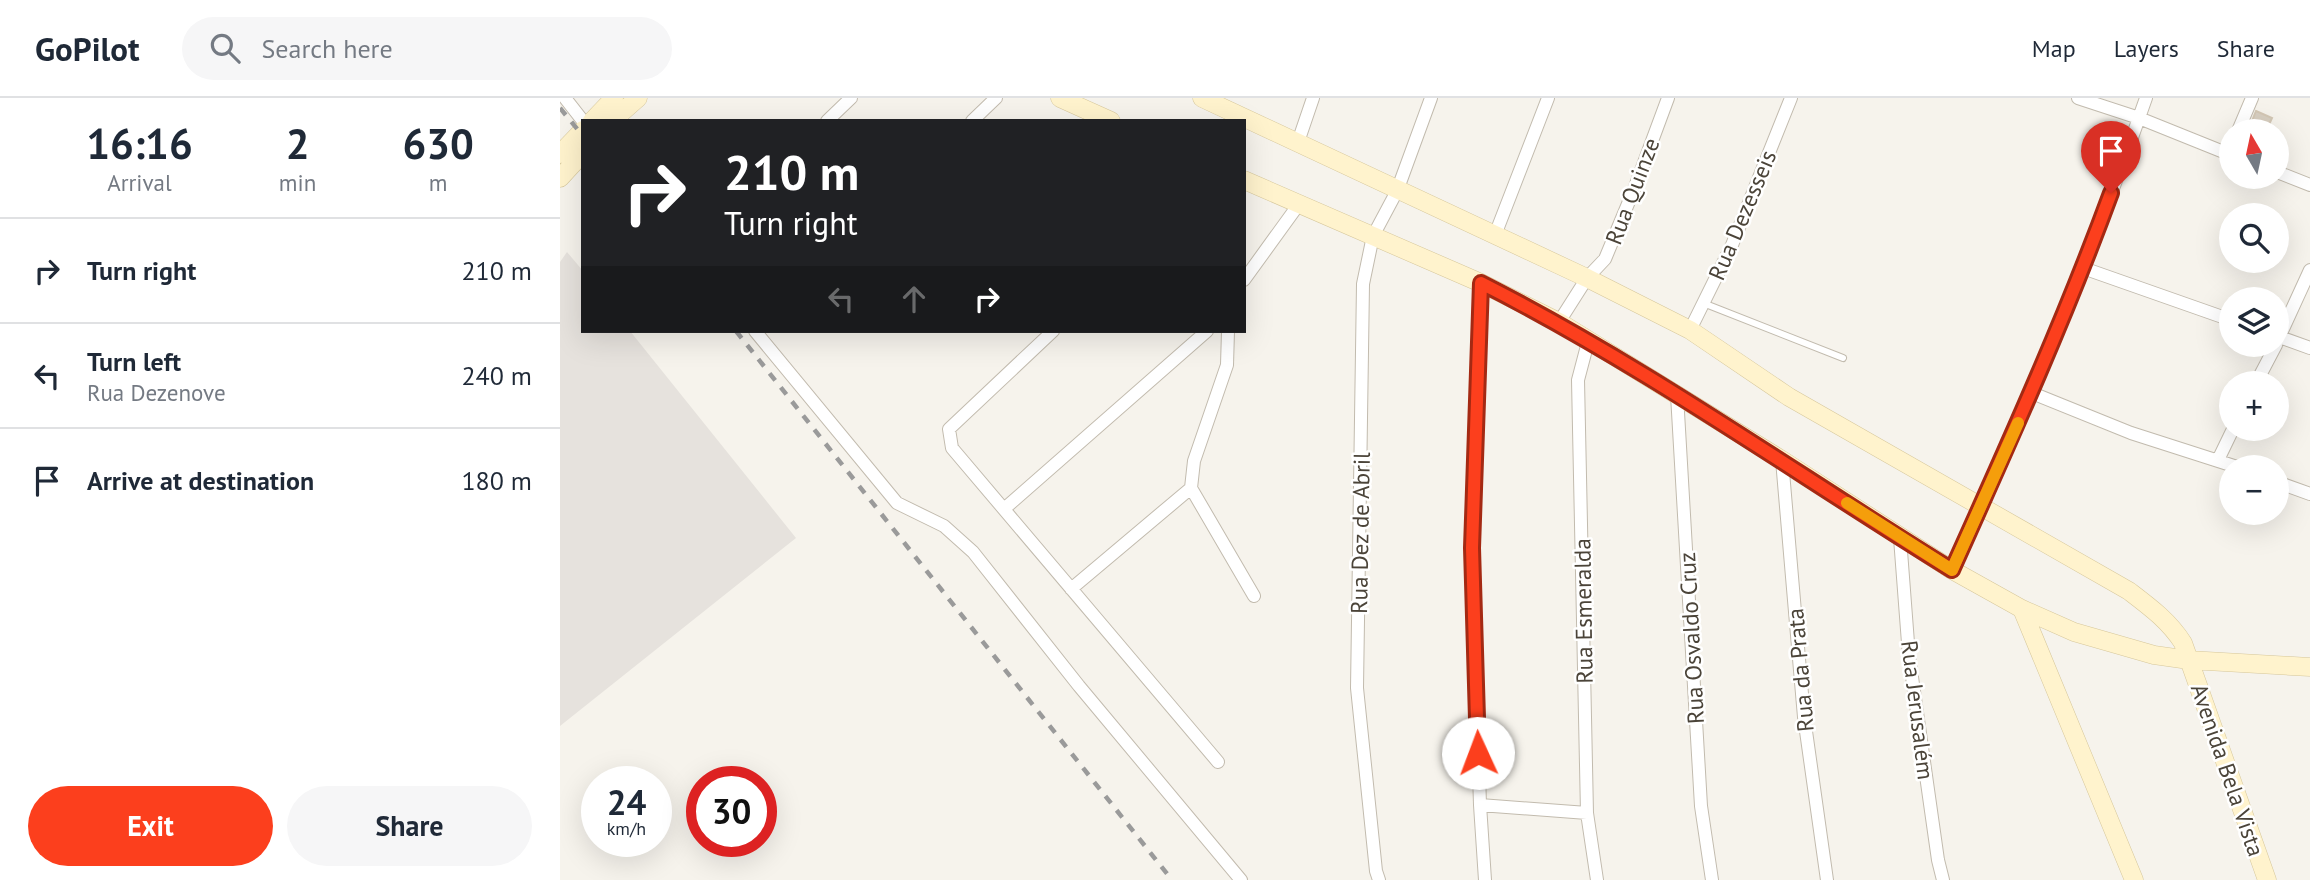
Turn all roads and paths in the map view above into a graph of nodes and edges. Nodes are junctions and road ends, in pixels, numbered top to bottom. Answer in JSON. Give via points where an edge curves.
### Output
{"nodes":[{"id":1,"x":565,"y":98,"type":"edge"},
{"id":2,"x":614,"y":98,"type":"edge"},
{"id":3,"x":638,"y":98,"type":"edge"},
{"id":4,"x":851,"y":98,"type":"edge"},
{"id":5,"x":996,"y":98,"type":"edge"},
{"id":6,"x":1060,"y":98,"type":"edge"},
{"id":7,"x":1202,"y":98,"type":"edge"},
{"id":8,"x":1313,"y":98,"type":"edge"},
{"id":9,"x":1431,"y":98,"type":"edge"},
{"id":10,"x":1548,"y":98,"type":"edge"},
{"id":11,"x":1668,"y":98,"type":"edge"},
{"id":12,"x":1791,"y":98,"type":"edge"},
{"id":13,"x":2078,"y":98,"type":"edge"},
{"id":14,"x":2146,"y":98,"type":"edge"},
{"id":15,"x":2252,"y":98,"type":"edge"},
{"id":16,"x":579,"y":116,"type":"edge"},
{"id":17,"x":2139,"y":118,"type":"junction"},
{"id":18,"x":594,"y":119,"type":"edge"},
{"id":19,"x":614,"y":119,"type":"edge"},
{"id":20,"x":829,"y":119,"type":"edge"},
{"id":21,"x":974,"y":119,"type":"edge"},
{"id":22,"x":1107,"y":119,"type":"edge"},
{"id":23,"x":2243,"y":119,"type":"edge"},
{"id":24,"x":581,"y":133,"type":"edge"},
{"id":25,"x":1298,"y":142,"type":"junction"},
{"id":26,"x":2219,"y":148,"type":"edge"},
{"id":27,"x":560,"y":154,"type":"edge"},
{"id":28,"x":581,"y":155,"type":"edge"},
{"id":29,"x":2289,"y":177,"type":"edge"},
{"id":30,"x":560,"y":178,"type":"edge"},
{"id":31,"x":1246,"y":181,"type":"edge"},
{"id":32,"x":2310,"y":185,"type":"edge"},
{"id":33,"x":1397,"y":191,"type":"junction"},
{"id":34,"x":1299,"y":204,"type":"junction"},
{"id":35,"x":1495,"y":235,"type":"junction"},
{"id":36,"x":1373,"y":236,"type":"junction"},
{"id":37,"x":2083,"y":268,"type":"junction"},
{"id":38,"x":2310,"y":270,"type":"edge"},
{"id":39,"x":1246,"y":277,"type":"edge"},
{"id":40,"x":1587,"y":278,"type":"junction"},
{"id":41,"x":1481,"y":283,"type":"junction"},
{"id":42,"x":1703,"y":303,"type":"junction"},
{"id":43,"x":2289,"y":315,"type":"edge"},
{"id":44,"x":2219,"y":316,"type":"edge"},
{"id":45,"x":1559,"y":323,"type":"junction"},
{"id":46,"x":1690,"y":330,"type":"junction"},
{"id":47,"x":757,"y":333,"type":"edge"},
{"id":48,"x":1051,"y":333,"type":"edge"},
{"id":49,"x":1205,"y":333,"type":"edge"},
{"id":50,"x":1228,"y":333,"type":"edge"},
{"id":51,"x":1588,"y":342,"type":"junction"},
{"id":52,"x":2289,"y":343,"type":"edge"},
{"id":53,"x":2310,"y":348,"type":"edge"},
{"id":54,"x":1843,"y":358,"type":"dead end"},
{"id":55,"x":2032,"y":393,"type":"junction"},
{"id":56,"x":1677,"y":395,"type":"junction"},
{"id":57,"x":2228,"y":441,"type":"edge"},
{"id":58,"x":1782,"y":460,"type":"junction"},
{"id":59,"x":2218,"y":460,"type":"joint"},
{"id":60,"x":2289,"y":486,"type":"edge"},
{"id":61,"x":1191,"y":488,"type":"junction"},
{"id":62,"x":2310,"y":494,"type":"edge"},
{"id":63,"x":1981,"y":506,"type":"junction"},
{"id":64,"x":1004,"y":509,"type":"junction"},
{"id":65,"x":1900,"y":538,"type":"junction"},
{"id":66,"x":1952,"y":570,"type":"junction"},
{"id":67,"x":1071,"y":589,"type":"junction"},
{"id":68,"x":1254,"y":596,"type":"dead end"},
{"id":69,"x":2022,"y":608,"type":"junction"},
{"id":70,"x":2189,"y":660,"type":"junction"},
{"id":71,"x":2310,"y":667,"type":"edge"},
{"id":72,"x":1218,"y":762,"type":"dead end"},
{"id":73,"x":1480,"y":805,"type":"junction"},
{"id":74,"x":1587,"y":813,"type":"junction"},
{"id":75,"x":1241,"y":880,"type":"edge"},
{"id":76,"x":1379,"y":880,"type":"edge"},
{"id":77,"x":1485,"y":880,"type":"edge"},
{"id":78,"x":1597,"y":880,"type":"edge"},
{"id":79,"x":1712,"y":880,"type":"edge"},
{"id":80,"x":1827,"y":880,"type":"edge"},
{"id":81,"x":1943,"y":880,"type":"edge"},
{"id":82,"x":2134,"y":880,"type":"edge"},
{"id":83,"x":2267,"y":880,"type":"edge"}],
"edges":[{"from":1,"to":16,"type":"street"},
{"from":2,"to":18,"type":"street"},
{"from":3,"to":19,"type":"street"},
{"from":4,"to":20,"type":"street"},
{"from":5,"to":21,"type":"street"},
{"from":6,"to":22,"type":"street"},
{"from":7,"to":25,"type":"street","name":"Avenida Bela Vista"},
{"from":8,"to":25,"type":"street"},
{"from":9,"to":33,"type":"street","name":"Rua Dez de Abril"},
{"from":10,"to":35,"type":"street"},
{"from":11,"to":40,"type":"street","name":"Rua Quinze","via":[[1605,259]]},
{"from":12,"to":42,"type":"street","name":"Rua Dezesseis"},
{"from":13,"to":17,"type":"street"},
{"from":14,"to":17,"type":"street"},
{"from":15,"to":23,"type":"street"},
{"from":17,"to":26,"type":"street"},
{"from":17,"to":37,"type":"street"},
{"from":24,"to":27,"type":"street"},
{"from":25,"to":33,"type":"street","name":"Avenida Bela Vista"},
{"from":28,"to":30,"type":"street"},
{"from":29,"to":32,"type":"street"},
{"from":31,"to":34,"type":"street"},
{"from":33,"to":35,"type":"street","name":"Avenida Bela Vista"},
{"from":33,"to":36,"type":"street","name":"Rua Dez de Abril"},
{"from":34,"to":36,"type":"street"},
{"from":34,"to":39,"type":"street"},
{"from":35,"to":40,"type":"street","name":"Avenida Bela Vista"},
{"from":36,"to":41,"type":"street"},
{"from":36,"to":76,"type":"street","name":"Rua Dez de Abril","via":[[1363,284],[1357,688]]},
{"from":37,"to":44,"type":"street"},
{"from":37,"to":55,"type":"street"},
{"from":38,"to":43,"type":"street"},
{"from":40,"to":45,"type":"street","name":"Rua Quinze"},
{"from":40,"to":46,"type":"street","name":"Avenida Bela Vista"},
{"from":41,"to":45,"type":"street"},
{"from":41,"to":73,"type":"street","via":[[1472,548]]},
{"from":42,"to":46,"type":"street","name":"Rua Dezesseis"},
{"from":42,"to":54,"type":"lane"},
{"from":45,"to":51,"type":"street"},
{"from":46,"to":63,"type":"street","name":"Avenida Bela Vista","via":[[1789,397]]},
{"from":47,"to":75,"type":"street","via":[[897,503],[944,526],[973,552]]},
{"from":48,"to":64,"type":"street","via":[[949,429],[952,448]]},
{"from":49,"to":64,"type":"street"},
{"from":50,"to":61,"type":"street","via":[[1227,365],[1194,461]]},
{"from":51,"to":56,"type":"street"},
{"from":51,"to":74,"type":"street","name":"Rua Esmeralda","via":[[1578,380]]},
{"from":52,"to":53,"type":"street"},
{"from":55,"to":59,"type":"street","via":[[2131,433]]},
{"from":55,"to":63,"type":"street"},
{"from":56,"to":58,"type":"street"},
{"from":56,"to":79,"type":"street","name":"Rua Osvaldo Cruz","via":[[1701,807]]},
{"from":57,"to":59,"type":"street"},
{"from":58,"to":65,"type":"street"},
{"from":58,"to":80,"type":"street","name":"Rua da Prata","via":[[1804,718]]},
{"from":60,"to":62,"type":"street"},
{"from":61,"to":67,"type":"street"},
{"from":61,"to":68,"type":"street"},
{"from":63,"to":66,"type":"street"},
{"from":63,"to":70,"type":"street","name":"Avenida Bela Vista","via":[[2129,591],[2174,629]]},
{"from":64,"to":67,"type":"street"},
{"from":65,"to":66,"type":"street"},
{"from":65,"to":81,"type":"street","name":"Rua Jerusalém","via":[[1909,656]]},
{"from":66,"to":69,"type":"street"},
{"from":67,"to":72,"type":"street"},
{"from":69,"to":70,"type":"street","via":[[2109,644]]},
{"from":69,"to":82,"type":"street"},
{"from":70,"to":71,"type":"street"},
{"from":70,"to":83,"type":"street","name":"Avenida Bela Vista"},
{"from":73,"to":74,"type":"street"},
{"from":73,"to":77,"type":"street"},
{"from":74,"to":78,"type":"street","name":"Rua Esmeralda"}]}
